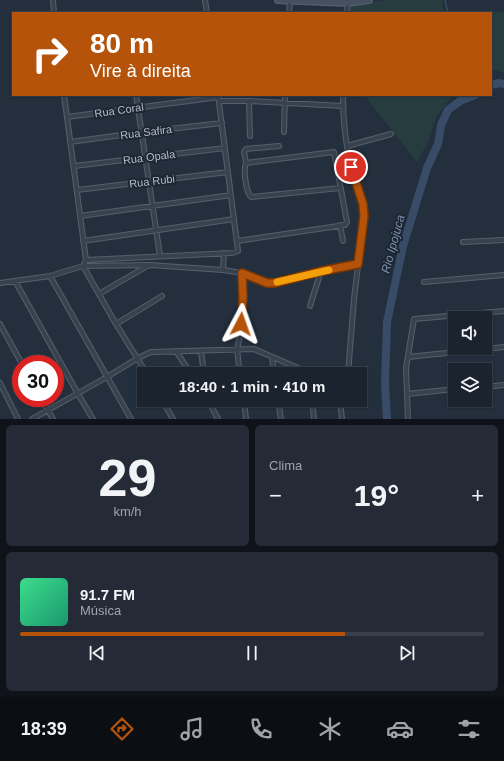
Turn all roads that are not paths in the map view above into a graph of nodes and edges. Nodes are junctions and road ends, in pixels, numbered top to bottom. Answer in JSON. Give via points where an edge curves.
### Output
{"nodes":[{"id":1,"x":52,"y":0,"type":"edge"},
{"id":2,"x":206,"y":0,"type":"edge"},
{"id":3,"x":278,"y":0,"type":"edge"},
{"id":4,"x":368,"y":0,"type":"edge"},
{"id":5,"x":290,"y":1,"type":"edge"},
{"id":6,"x":348,"y":1,"type":"edge"},
{"id":7,"x":54,"y":12,"type":"edge"},
{"id":8,"x":207,"y":12,"type":"edge"},
{"id":9,"x":289,"y":12,"type":"edge"},
{"id":10,"x":347,"y":12,"type":"edge"},
{"id":11,"x":64,"y":96,"type":"edge"},
{"id":12,"x":136,"y":96,"type":"edge"},
{"id":13,"x":284,"y":96,"type":"edge"},
{"id":14,"x":343,"y":96,"type":"edge"},
{"id":15,"x":219,"y":98,"type":"edge"},
{"id":16,"x":249,"y":101,"type":"junction"},
{"id":17,"x":284,"y":102,"type":"junction"},
{"id":18,"x":343,"y":106,"type":"junction"},
{"id":19,"x":139,"y":107,"type":"junction"},
{"id":20,"x":67,"y":117,"type":"junction"},
{"id":21,"x":222,"y":123,"type":"junction"},
{"id":22,"x":143,"y":132,"type":"junction"},
{"id":23,"x":284,"y":132,"type":"dead end"},
{"id":24,"x":392,"y":134,"type":"dead end"},
{"id":25,"x":250,"y":136,"type":"dead end"},
{"id":26,"x":70,"y":142,"type":"junction"},
{"id":27,"x":279,"y":146,"type":"dead end"},
{"id":28,"x":347,"y":146,"type":"junction"},
{"id":29,"x":225,"y":148,"type":"junction"},
{"id":30,"x":146,"y":157,"type":"junction"},
{"id":31,"x":246,"y":163,"type":"junction"},
{"id":32,"x":74,"y":166,"type":"junction"},
{"id":33,"x":228,"y":172,"type":"junction"},
{"id":34,"x":149,"y":182,"type":"junction"},
{"id":35,"x":340,"y":188,"type":"junction"},
{"id":36,"x":77,"y":190,"type":"junction"},
{"id":37,"x":231,"y":195,"type":"junction"},
{"id":38,"x":152,"y":206,"type":"junction"},
{"id":39,"x":80,"y":216,"type":"junction"},
{"id":40,"x":234,"y":220,"type":"junction"},
{"id":41,"x":340,"y":225,"type":"junction"},
{"id":42,"x":156,"y":230,"type":"junction"},
{"id":43,"x":504,"y":240,"type":"edge"},
{"id":44,"x":83,"y":241,"type":"junction"},
{"id":45,"x":237,"y":241,"type":"junction"},
{"id":46,"x":343,"y":241,"type":"dead end"},
{"id":47,"x":463,"y":242,"type":"dead end"},
{"id":48,"x":224,"y":253,"type":"junction"},
{"id":49,"x":160,"y":256,"type":"junction"},
{"id":50,"x":86,"y":260,"type":"junction"},
{"id":51,"x":358,"y":264,"type":"junction"},
{"id":52,"x":150,"y":265,"type":"junction"},
{"id":53,"x":83,"y":266,"type":"junction"},
{"id":54,"x":223,"y":270,"type":"junction"},
{"id":55,"x":322,"y":271,"type":"junction"},
{"id":56,"x":242,"y":273,"type":"junction"},
{"id":57,"x":504,"y":275,"type":"edge"},
{"id":58,"x":50,"y":276,"type":"junction"},
{"id":59,"x":15,"y":281,"type":"junction"},
{"id":60,"x":424,"y":282,"type":"dead end"},
{"id":61,"x":0,"y":283,"type":"edge"},
{"id":62,"x":99,"y":294,"type":"junction"},
{"id":63,"x":162,"y":296,"type":"dead end"},
{"id":64,"x":310,"y":306,"type":"dead end"},
{"id":65,"x":504,"y":311,"type":"edge"},
{"id":66,"x":0,"y":324,"type":"edge"},
{"id":67,"x":116,"y":324,"type":"junction"},
{"id":68,"x":504,"y":347,"type":"edge"},
{"id":69,"x":201,"y":350,"type":"junction"},
{"id":70,"x":237,"y":350,"type":"junction"},
{"id":71,"x":176,"y":351,"type":"junction"},
{"id":72,"x":17,"y":355,"type":"edge"},
{"id":73,"x":272,"y":357,"type":"junction"},
{"id":74,"x":408,"y":357,"type":"junction"},
{"id":75,"x":138,"y":358,"type":"junction"},
{"id":76,"x":143,"y":367,"type":"edge"},
{"id":77,"x":186,"y":367,"type":"edge"},
{"id":78,"x":203,"y":367,"type":"edge"},
{"id":79,"x":239,"y":367,"type":"edge"},
{"id":80,"x":273,"y":367,"type":"edge"},
{"id":81,"x":295,"y":367,"type":"edge"},
{"id":82,"x":349,"y":367,"type":"edge"},
{"id":83,"x":107,"y":377,"type":"junction"},
{"id":84,"x":0,"y":383,"type":"edge"},
{"id":85,"x":504,"y":385,"type":"edge"},
{"id":86,"x":492,"y":386,"type":"edge"},
{"id":87,"x":448,"y":391,"type":"edge"},
{"id":88,"x":78,"y":394,"type":"junction"},
{"id":89,"x":407,"y":394,"type":"junction"},
{"id":90,"x":46,"y":407,"type":"edge"},
{"id":91,"x":166,"y":407,"type":"edge"},
{"id":92,"x":212,"y":407,"type":"edge"},
{"id":93,"x":245,"y":407,"type":"edge"},
{"id":94,"x":279,"y":407,"type":"edge"},
{"id":95,"x":313,"y":407,"type":"edge"},
{"id":96,"x":341,"y":407,"type":"edge"},
{"id":97,"x":48,"y":411,"type":"junction"},
{"id":98,"x":18,"y":419,"type":"edge"},
{"id":99,"x":32,"y":419,"type":"edge"},
{"id":100,"x":53,"y":419,"type":"edge"},
{"id":101,"x":93,"y":419,"type":"edge"},
{"id":102,"x":131,"y":419,"type":"edge"},
{"id":103,"x":173,"y":419,"type":"edge"},
{"id":104,"x":218,"y":419,"type":"edge"},
{"id":105,"x":246,"y":419,"type":"edge"},
{"id":106,"x":281,"y":419,"type":"edge"},
{"id":107,"x":314,"y":419,"type":"edge"},
{"id":108,"x":342,"y":419,"type":"edge"},
{"id":109,"x":408,"y":419,"type":"edge"}],
"edges":[{"from":1,"to":7,"type":"street"},
{"from":2,"to":8,"type":"street"},
{"from":3,"to":5,"type":"main road"},
{"from":4,"to":6,"type":"main road"},
{"from":5,"to":6,"type":"main road"},
{"from":5,"to":9,"type":"street"},
{"from":6,"to":10,"type":"street"},
{"from":11,"to":20,"type":"street"},
{"from":12,"to":19,"type":"street"},
{"from":13,"to":17,"type":"street"},
{"from":14,"to":18,"type":"street"},
{"from":15,"to":16,"type":"street","name":"Rua Coral"},
{"from":15,"to":19,"type":"street","name":"Rua Coral"},
{"from":15,"to":21,"type":"street"},
{"from":16,"to":17,"type":"street","name":"Rua Coral"},
{"from":16,"to":25,"type":"street"},
{"from":17,"to":18,"type":"street","name":"Rua Coral"},
{"from":17,"to":23,"type":"street"},
{"from":18,"to":28,"type":"street"},
{"from":19,"to":20,"type":"street","name":"Rua Coral"},
{"from":19,"to":22,"type":"street"},
{"from":20,"to":26,"type":"street"},
{"from":21,"to":22,"type":"street","name":"Rua Safira"},
{"from":21,"to":29,"type":"street"},
{"from":22,"to":26,"type":"street","name":"Rua Safira"},
{"from":22,"to":30,"type":"street"},
{"from":24,"to":28,"type":"street"},
{"from":26,"to":32,"type":"street"},
{"from":27,"to":31,"type":"street","via":[[246,149]]},
{"from":28,"to":51,"type":"street","via":[[364,210]]},
{"from":29,"to":30,"type":"street","name":"Rua Opala"},
{"from":29,"to":33,"type":"street"},
{"from":30,"to":32,"type":"street","name":"Rua Opala"},
{"from":30,"to":34,"type":"street"},
{"from":31,"to":35,"type":"street","via":[[333,152]]},
{"from":31,"to":35,"type":"street","via":[[244,170],[248,194],[251,197]]},
{"from":32,"to":36,"type":"street"},
{"from":33,"to":34,"type":"street","name":"Rua Rubi"},
{"from":33,"to":37,"type":"street"},
{"from":34,"to":36,"type":"street","name":"Rua Rubi"},
{"from":34,"to":38,"type":"street"},
{"from":35,"to":41,"type":"street","via":[[346,222],[345,225]]},
{"from":36,"to":39,"type":"street"},
{"from":37,"to":38,"type":"street"},
{"from":37,"to":40,"type":"street"},
{"from":38,"to":39,"type":"street"},
{"from":38,"to":42,"type":"street"},
{"from":39,"to":44,"type":"street"},
{"from":40,"to":42,"type":"street"},
{"from":40,"to":45,"type":"street"},
{"from":41,"to":45,"type":"street"},
{"from":41,"to":46,"type":"street"},
{"from":42,"to":44,"type":"street"},
{"from":42,"to":49,"type":"street"},
{"from":43,"to":47,"type":"street"},
{"from":44,"to":50,"type":"street"},
{"from":45,"to":48,"type":"street","via":[[238,251]]},
{"from":48,"to":49,"type":"street"},
{"from":48,"to":54,"type":"street"},
{"from":49,"to":50,"type":"street"},
{"from":50,"to":53,"type":"street"},
{"from":51,"to":55,"type":"street"},
{"from":51,"to":82,"type":"street"},
{"from":52,"to":53,"type":"street"},
{"from":52,"to":54,"type":"street"},
{"from":52,"to":62,"type":"street"},
{"from":53,"to":58,"type":"street"},
{"from":53,"to":62,"type":"street"},
{"from":54,"to":56,"type":"street"},
{"from":55,"to":56,"type":"street","via":[[271,283]]},
{"from":55,"to":64,"type":"street"},
{"from":56,"to":70,"type":"street","via":[[243,298]]},
{"from":57,"to":60,"type":"street"},
{"from":58,"to":59,"type":"street"},
{"from":58,"to":83,"type":"street"},
{"from":59,"to":61,"type":"street"},
{"from":59,"to":88,"type":"street"},
{"from":62,"to":67,"type":"street"},
{"from":63,"to":67,"type":"street"},
{"from":65,"to":74,"type":"street","via":[[414,319]]},
{"from":66,"to":72,"type":"street"},
{"from":67,"to":75,"type":"street"},
{"from":68,"to":74,"type":"street"},
{"from":69,"to":70,"type":"street"},
{"from":69,"to":71,"type":"street"},
{"from":69,"to":78,"type":"street"},
{"from":70,"to":73,"type":"street","via":[[254,349]]},
{"from":70,"to":79,"type":"street"},
{"from":71,"to":75,"type":"street","via":[[151,352]]},
{"from":71,"to":77,"type":"street"},
{"from":73,"to":80,"type":"street"},
{"from":73,"to":81,"type":"street"},
{"from":74,"to":89,"type":"street"},
{"from":75,"to":76,"type":"street"},
{"from":75,"to":83,"type":"street"},
{"from":83,"to":88,"type":"street"},
{"from":83,"to":102,"type":"street"},
{"from":84,"to":98,"type":"street"},
{"from":85,"to":86,"type":"street"},
{"from":87,"to":89,"type":"street"},
{"from":88,"to":97,"type":"street"},
{"from":88,"to":101,"type":"street"},
{"from":89,"to":109,"type":"street"},
{"from":90,"to":97,"type":"street"},
{"from":91,"to":103,"type":"street"},
{"from":92,"to":104,"type":"street"},
{"from":93,"to":105,"type":"street"},
{"from":94,"to":106,"type":"street"},
{"from":95,"to":107,"type":"street"},
{"from":96,"to":108,"type":"street"},
{"from":97,"to":99,"type":"street"},
{"from":97,"to":100,"type":"street"}]}
